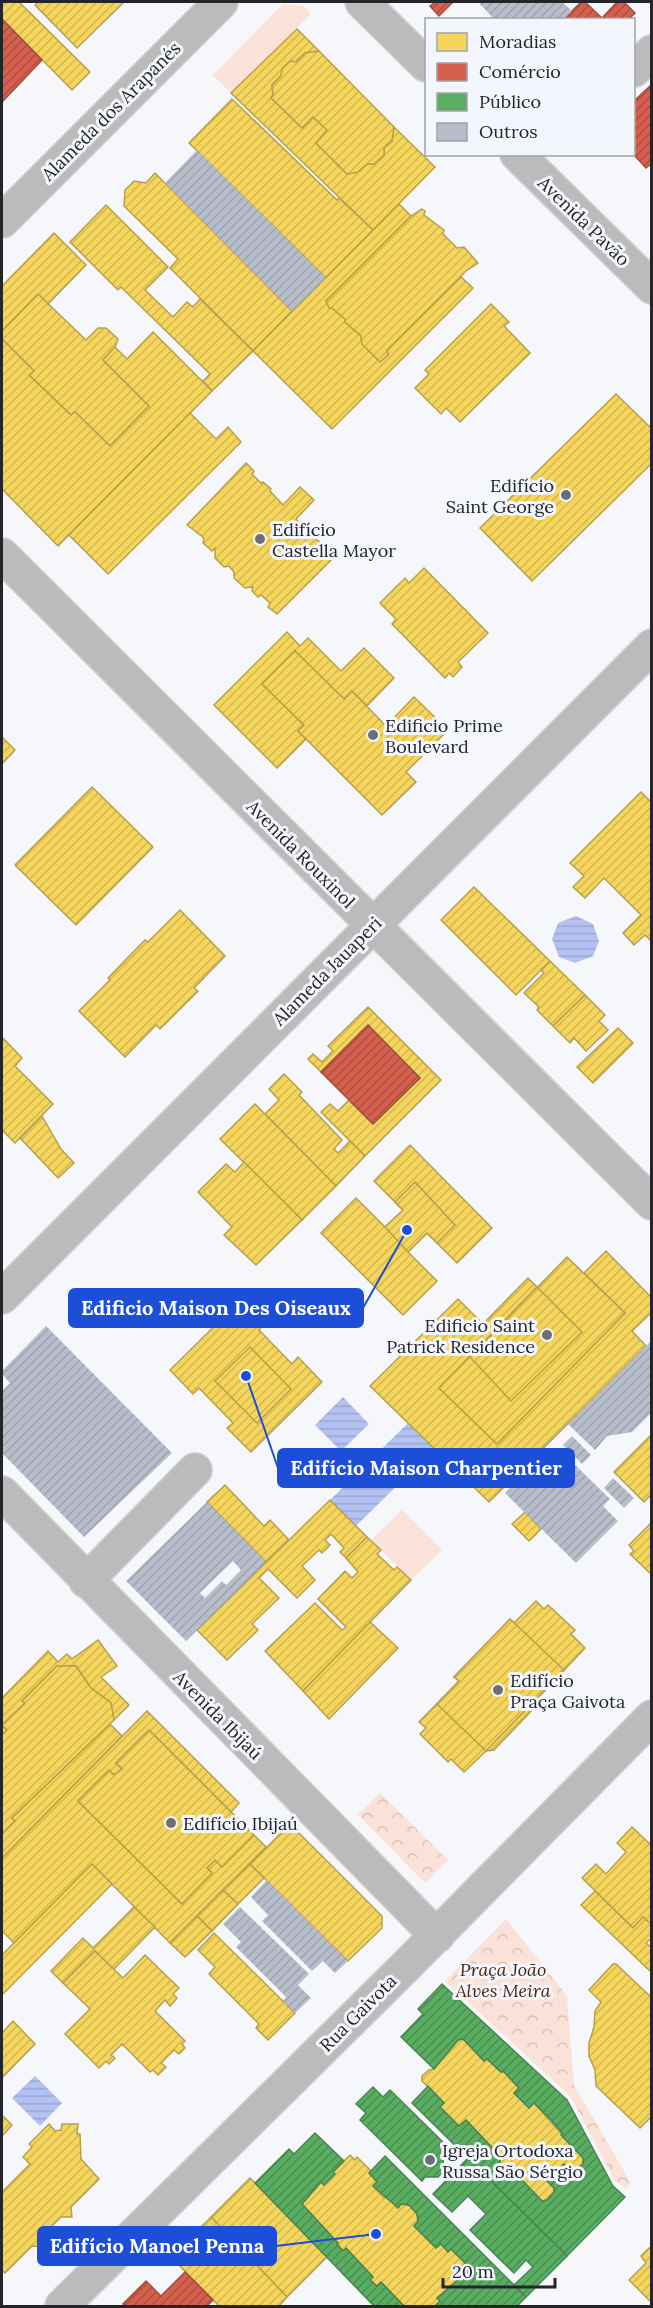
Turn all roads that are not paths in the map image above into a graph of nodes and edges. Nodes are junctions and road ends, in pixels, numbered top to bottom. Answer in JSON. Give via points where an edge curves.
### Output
{"nodes":[{"id":1,"x":221,"y":2,"type":"edge"},
{"id":2,"x":362,"y":2,"type":"edge"},
{"id":3,"x":651,"y":52,"type":"edge"},
{"id":4,"x":425,"y":64,"type":"edge"},
{"id":5,"x":635,"y":68,"type":"edge"},
{"id":6,"x":533,"y":160,"type":"edge"},
{"id":7,"x":2,"y":221,"type":"edge"},
{"id":8,"x":651,"y":287,"type":"edge"},
{"id":9,"x":2,"y":555,"type":"edge"},
{"id":10,"x":651,"y":646,"type":"edge"},
{"id":11,"x":373,"y":926,"type":"junction"},
{"id":12,"x":651,"y":1203,"type":"edge"},
{"id":13,"x":2,"y":1296,"type":"edge"},
{"id":14,"x":195,"y":1470,"type":"dead end"},
{"id":15,"x":2,"y":1493,"type":"edge"},
{"id":16,"x":86,"y":1581,"type":"junction"},
{"id":17,"x":651,"y":1717,"type":"edge"},
{"id":18,"x":436,"y":1936,"type":"junction"},
{"id":19,"x":62,"y":2307,"type":"edge"}],
"edges":[{"from":1,"to":7,"type":"street","name":"Alameda dos Arapanés"},
{"from":2,"to":4,"type":"street"},
{"from":3,"to":5,"type":"street"},
{"from":6,"to":8,"type":"street","name":"Avenida Pavão"},
{"from":9,"to":11,"type":"street","name":"Avenida Rouxinol"},
{"from":10,"to":11,"type":"street","name":"Alameda Jauaperi"},
{"from":11,"to":12,"type":"street","name":"Avenida Rouxinol"},
{"from":11,"to":13,"type":"street","name":"Alameda Jauaperi"},
{"from":14,"to":16,"type":"street"},
{"from":15,"to":16,"type":"street","name":"Avenida Ibijaú"},
{"from":16,"to":18,"type":"street","name":"Avenida Ibijaú"},
{"from":17,"to":18,"type":"street","name":"Rua Gaivota"},
{"from":18,"to":19,"type":"street","name":"Rua Gaivota"}]}
